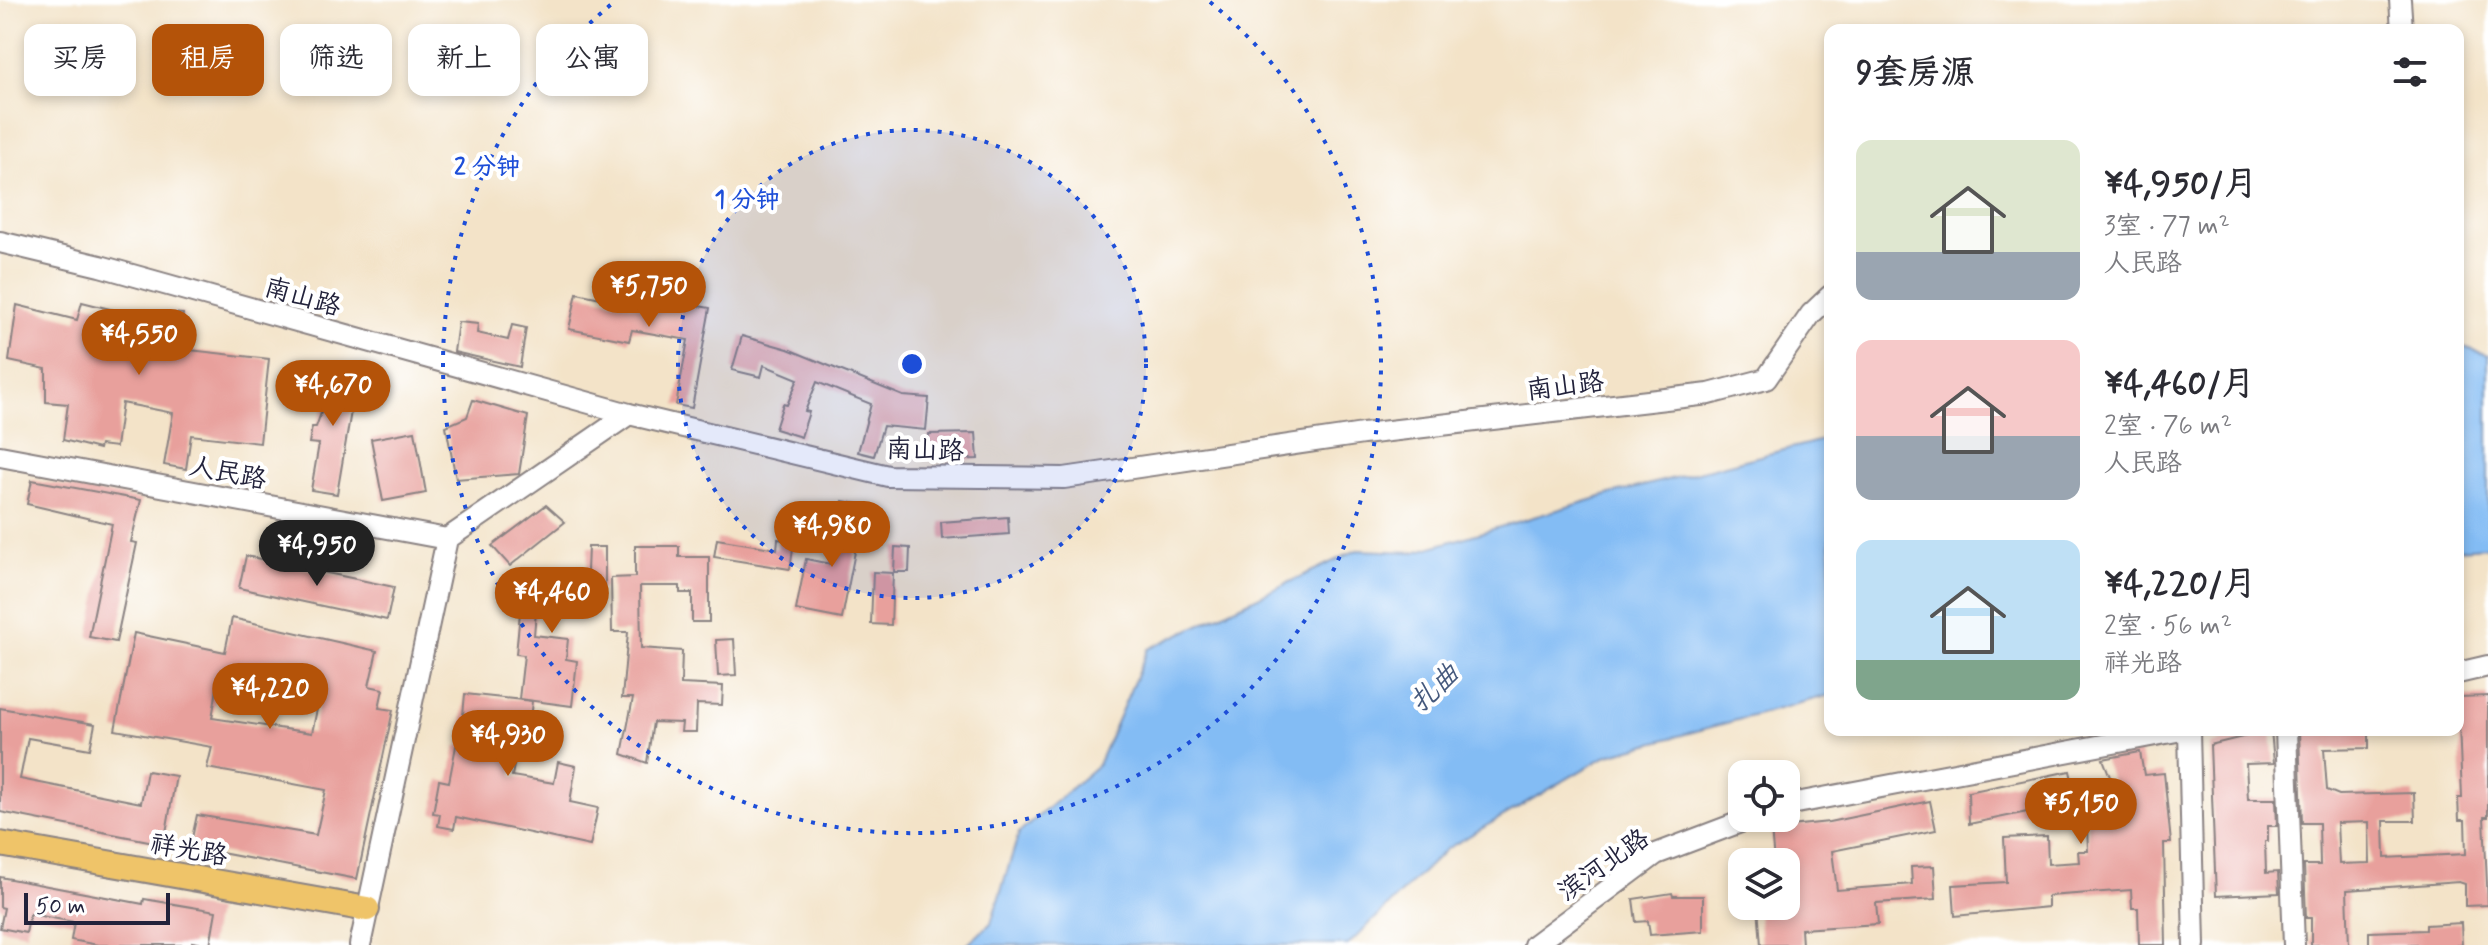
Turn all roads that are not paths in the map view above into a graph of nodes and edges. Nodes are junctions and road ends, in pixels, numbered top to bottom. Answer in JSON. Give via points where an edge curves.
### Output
{"nodes":[{"id":1,"x":2400,"y":0,"type":"edge"},
{"id":2,"x":2402,"y":24,"type":"edge"},
{"id":3,"x":0,"y":242,"type":"edge"},
{"id":4,"x":1824,"y":302,"type":"edge"},
{"id":5,"x":629,"y":414,"type":"junction"},
{"id":6,"x":0,"y":456,"type":"edge"},
{"id":7,"x":447,"y":539,"type":"junction"},
{"id":8,"x":2488,"y":666,"type":"edge"},
{"id":9,"x":2464,"y":672,"type":"edge"},
{"id":10,"x":2150,"y":736,"type":"edge"},
{"id":11,"x":2189,"y":736,"type":"edge"},
{"id":12,"x":2286,"y":736,"type":"edge"},
{"id":13,"x":1800,"y":802,"type":"edge"},
{"id":14,"x":1728,"y":827,"type":"edge"},
{"id":15,"x":0,"y":844,"type":"edge"},
{"id":16,"x":367,"y":909,"type":"junction"},
{"id":17,"x":360,"y":945,"type":"edge"},
{"id":18,"x":1534,"y":945,"type":"edge"},
{"id":19,"x":2194,"y":945,"type":"edge"},
{"id":20,"x":2294,"y":945,"type":"edge"}],
"edges":[{"from":1,"to":2,"type":"street"},
{"from":3,"to":5,"type":"street","name":"南山路"},
{"from":4,"to":5,"type":"street","name":"南山路","via":[[1766,379],[1709,394],[1363,434],[1064,478],[888,476]]},
{"from":5,"to":7,"type":"street"},
{"from":6,"to":7,"type":"street","name":"人民路"},
{"from":7,"to":16,"type":"street"},
{"from":8,"to":9,"type":"street"},
{"from":10,"to":13,"type":"street"},
{"from":11,"to":19,"type":"street"},
{"from":12,"to":20,"type":"street"},
{"from":14,"to":18,"type":"street","name":"滨河北路","via":[[1656,854]]},
{"from":15,"to":16,"type":"main road","name":"祥光路"},
{"from":16,"to":17,"type":"street"}]}
